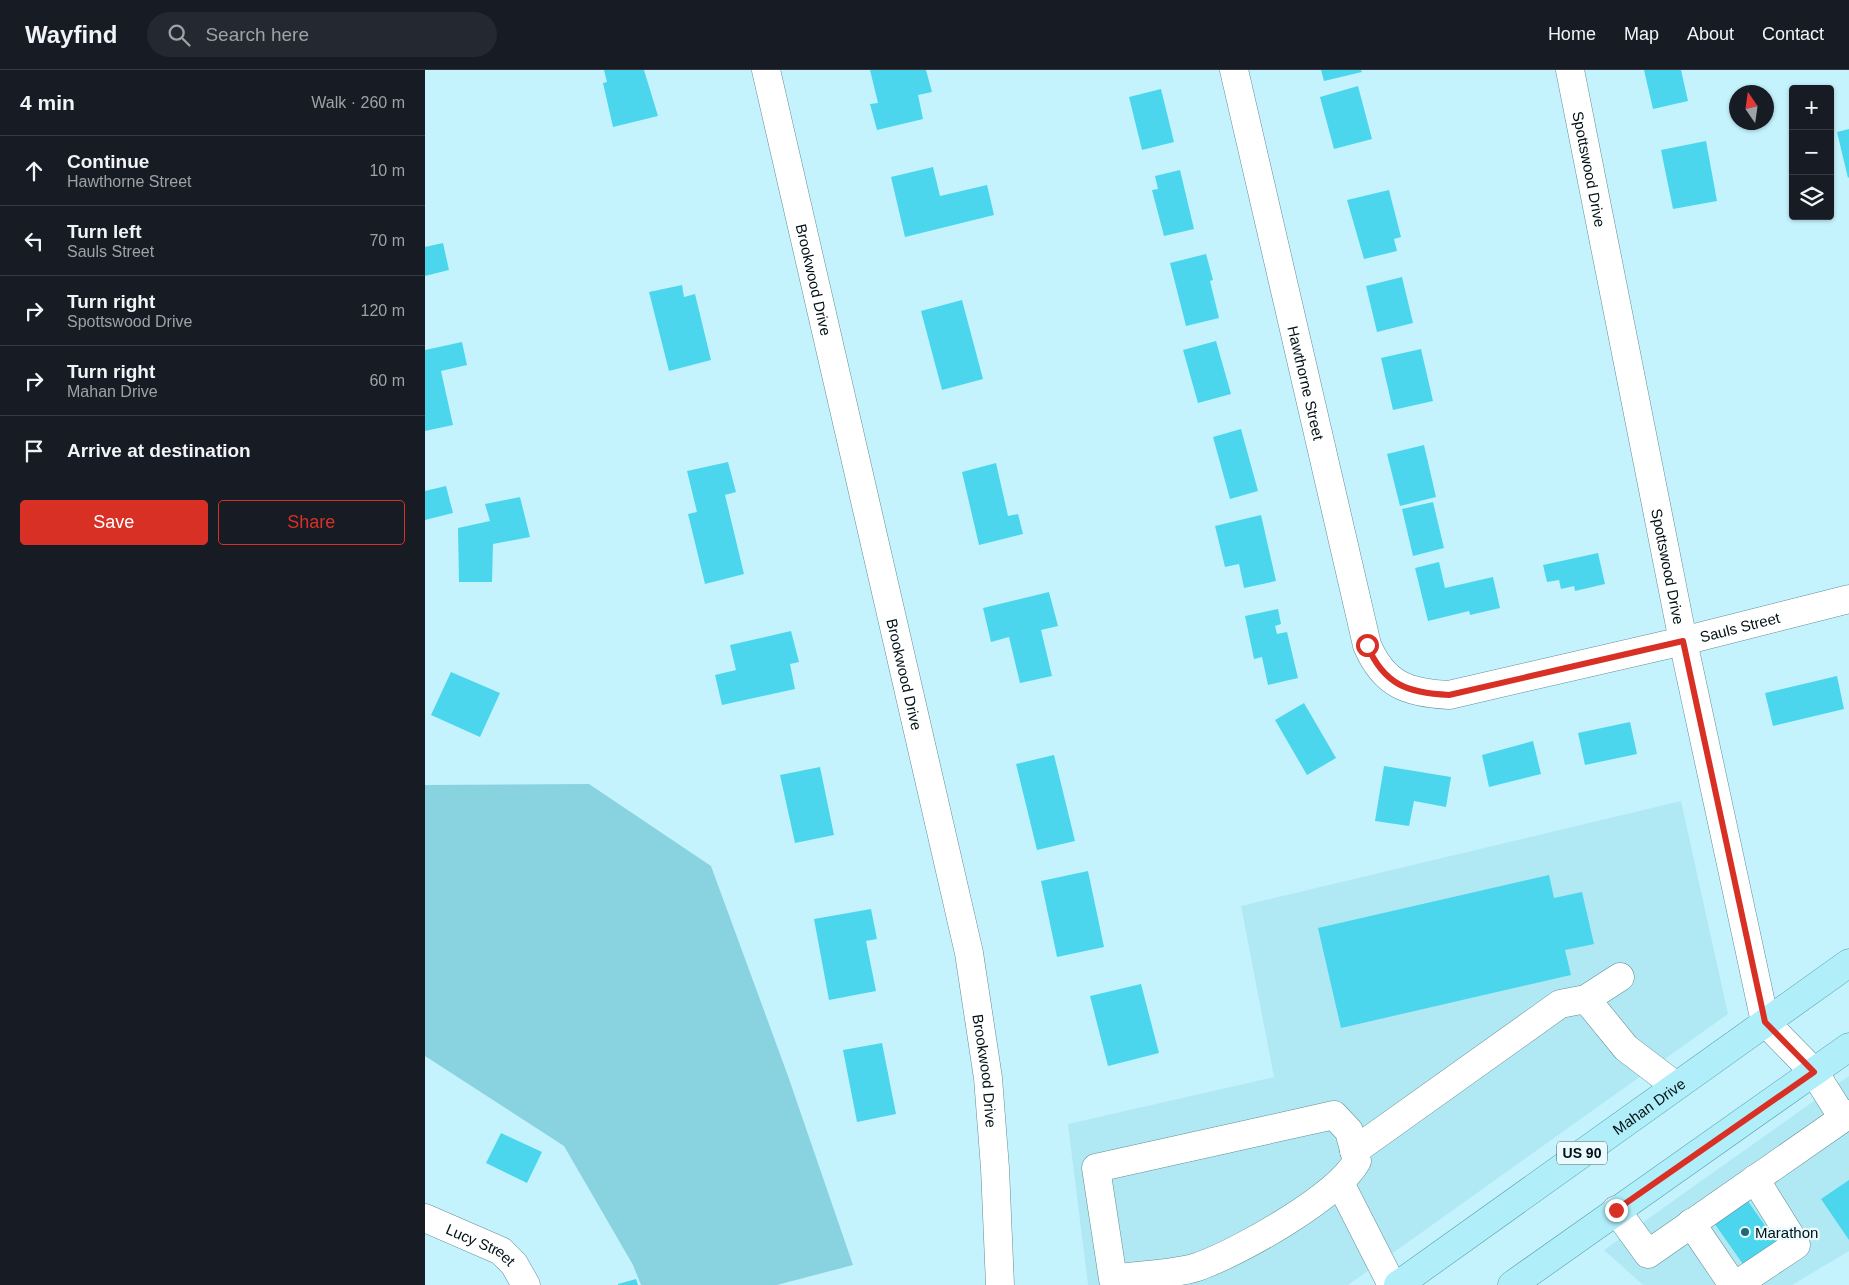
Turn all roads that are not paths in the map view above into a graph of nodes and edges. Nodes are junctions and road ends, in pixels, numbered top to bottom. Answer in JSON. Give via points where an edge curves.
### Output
{"nodes":[{"id":1,"x":766,"y":70,"type":"edge"},
{"id":2,"x":1234,"y":70,"type":"edge"},
{"id":3,"x":1569,"y":70,"type":"edge"},
{"id":4,"x":1849,"y":599,"type":"edge"},
{"id":5,"x":1683,"y":641,"type":"junction"},
{"id":6,"x":1398,"y":685,"type":"joint"},
{"id":7,"x":1849,"y":962,"type":"edge"},
{"id":8,"x":1620,"y":977,"type":"dead end"},
{"id":9,"x":1586,"y":999,"type":"junction"},
{"id":10,"x":1765,"y":1022,"type":"junction"},
{"id":11,"x":1849,"y":1046,"type":"edge"},
{"id":12,"x":1814,"y":1072,"type":"junction"},
{"id":13,"x":1676,"y":1086,"type":"junction"},
{"id":14,"x":1846,"y":1116,"type":"edge"},
{"id":15,"x":1354,"y":1151,"type":"junction"},
{"id":16,"x":1755,"y":1179,"type":"junction"},
{"id":17,"x":1340,"y":1183,"type":"junction"},
{"id":18,"x":1616,"y":1210,"type":"junction"},
{"id":19,"x":425,"y":1218,"type":"edge"},
{"id":20,"x":1691,"y":1223,"type":"junction"},
{"id":21,"x":526,"y":1285,"type":"edge"},
{"id":22,"x":1000,"y":1285,"type":"edge"},
{"id":23,"x":1392,"y":1285,"type":"edge"},
{"id":24,"x":1398,"y":1285,"type":"edge"},
{"id":25,"x":1512,"y":1285,"type":"edge"},
{"id":26,"x":1734,"y":1285,"type":"edge"}],
"edges":[{"from":1,"to":22,"type":"street","name":"Brookwood Drive","via":[[969,953],[988,1078]]},
{"from":2,"to":6,"type":"street","name":"Hawthorne Street","via":[[1367,645],[1373,659]]},
{"from":3,"to":5,"type":"street","name":"Spottswood Drive"},
{"from":4,"to":5,"type":"street","name":"Sauls Street"},
{"from":5,"to":6,"type":"street","name":"Sauls Street","via":[[1449,695],[1419,693]]},
{"from":5,"to":10,"type":"street","name":"Spottswood Drive"},
{"from":7,"to":10,"type":"main road","name":"Mahan Drive","number":"US 90"},
{"from":8,"to":9,"type":"street"},
{"from":9,"to":13,"type":"street","via":[[1626,1048]]},
{"from":9,"to":15,"type":"street","via":[[1560,1004]]},
{"from":10,"to":12,"type":"street"},
{"from":10,"to":13,"type":"main road","name":"Mahan Drive","number":"US 90"},
{"from":11,"to":12,"type":"main road"},
{"from":12,"to":14,"type":"street"},
{"from":12,"to":18,"type":"main road"},
{"from":13,"to":24,"type":"main road","name":"Mahan Drive","number":"US 90"},
{"from":14,"to":16,"type":"street"},
{"from":15,"to":17,"type":"street","via":[[1357,1161]]},
{"from":15,"to":17,"type":"street","via":[[1349,1131],[1334,1115],[1096,1168],[1113,1278],[1199,1267],[1247,1245]]},
{"from":16,"to":20,"type":"street"},
{"from":16,"to":26,"type":"street","via":[[1796,1245]]},
{"from":17,"to":23,"type":"street"},
{"from":18,"to":20,"type":"street","via":[[1648,1254]]},
{"from":18,"to":25,"type":"main road"},
{"from":19,"to":21,"type":"street","name":"Lucy Street","via":[[501,1251],[514,1264]]},
{"from":20,"to":26,"type":"street"}]}
